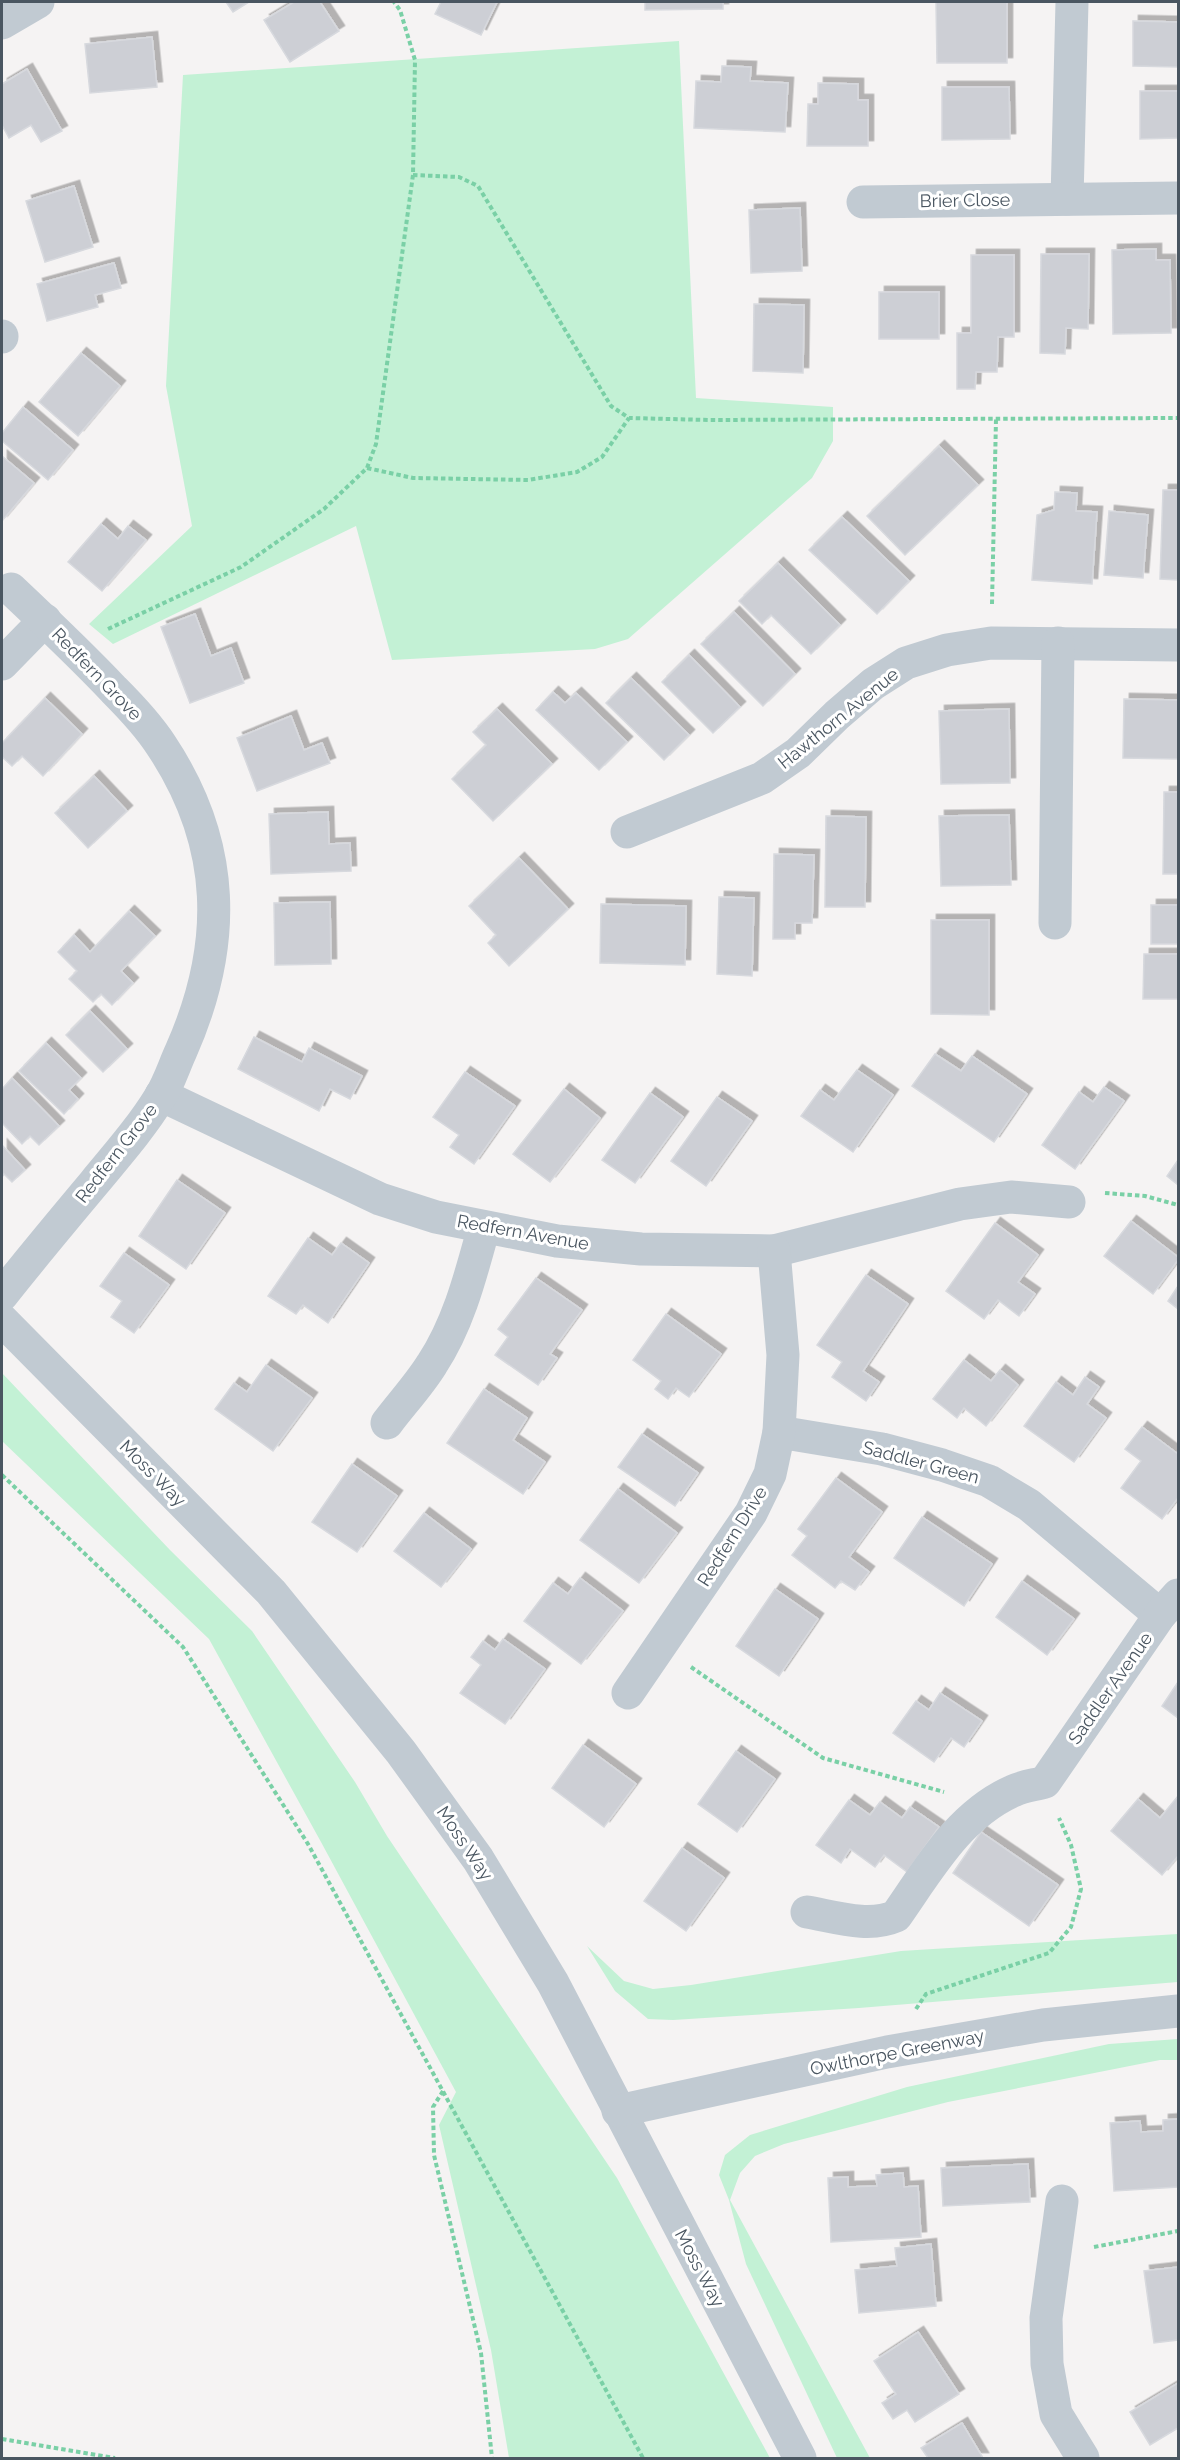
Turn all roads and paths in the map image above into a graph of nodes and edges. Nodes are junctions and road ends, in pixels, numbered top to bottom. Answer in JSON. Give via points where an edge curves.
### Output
{"nodes":[{"id":1,"x":38,"y":2,"type":"edge"},
{"id":2,"x":394,"y":2,"type":"edge"},
{"id":3,"x":1072,"y":2,"type":"edge"},
{"id":4,"x":2,"y":23,"type":"edge"},
{"id":5,"x":413,"y":175,"type":"junction"},
{"id":6,"x":1179,"y":198,"type":"edge"},
{"id":7,"x":1067,"y":199,"type":"junction"},
{"id":8,"x":863,"y":202,"type":"dead end"},
{"id":9,"x":630,"y":418,"type":"junction"},
{"id":10,"x":1179,"y":418,"type":"edge"},
{"id":11,"x":996,"y":419,"type":"junction"},
{"id":12,"x":367,"y":468,"type":"junction"},
{"id":13,"x":10,"y":589,"type":"dead end"},
{"id":14,"x":45,"y":620,"type":"junction"},
{"id":15,"x":991,"y":643,"type":"junction"},
{"id":16,"x":1058,"y":643,"type":"junction"},
{"id":17,"x":1179,"y":645,"type":"edge"},
{"id":18,"x":74,"y":647,"type":"junction"},
{"id":19,"x":2,"y":664,"type":"edge"},
{"id":20,"x":627,"y":832,"type":"dead end"},
{"id":21,"x":1055,"y":923,"type":"dead end"},
{"id":22,"x":161,"y":1095,"type":"junction"},
{"id":23,"x":1070,"y":1202,"type":"joint"},
{"id":24,"x":1179,"y":1205,"type":"edge"},
{"id":25,"x":484,"y":1227,"type":"junction"},
{"id":26,"x":774,"y":1251,"type":"junction"},
{"id":27,"x":2,"y":1295,"type":"edge"},
{"id":28,"x":2,"y":1320,"type":"edge"},
{"id":29,"x":387,"y":1423,"type":"dead end"},
{"id":30,"x":779,"y":1432,"type":"junction"},
{"id":31,"x":2,"y":1475,"type":"edge"},
{"id":32,"x":1169,"y":1605,"type":"edge"},
{"id":33,"x":660,"y":1646,"type":"junction"},
{"id":34,"x":628,"y":1694,"type":"dead end"},
{"id":35,"x":1045,"y":1782,"type":"junction"},
{"id":36,"x":987,"y":1805,"type":"junction"},
{"id":37,"x":807,"y":1912,"type":"dead end"},
{"id":38,"x":1179,"y":2011,"type":"edge"},
{"id":39,"x":887,"y":2052,"type":"junction"},
{"id":40,"x":443,"y":2091,"type":"junction"},
{"id":41,"x":618,"y":2111,"type":"junction"},
{"id":42,"x":1062,"y":2201,"type":"dead end"},
{"id":43,"x":1179,"y":2231,"type":"edge"},
{"id":44,"x":1055,"y":2255,"type":"junction"},
{"id":45,"x":2,"y":2439,"type":"edge"},
{"id":46,"x":115,"y":2458,"type":"edge"},
{"id":47,"x":492,"y":2458,"type":"edge"},
{"id":48,"x":643,"y":2458,"type":"edge"},
{"id":49,"x":800,"y":2458,"type":"edge"},
{"id":50,"x":1083,"y":2458,"type":"edge"}],
"edges":[{"from":1,"to":4,"type":"street"},
{"from":2,"to":5,"type":"path","via":[[400,10],[414,60]]},
{"from":3,"to":7,"type":"street"},
{"from":5,"to":9,"type":"path","via":[[459,177],[478,186],[611,406]]},
{"from":5,"to":12,"type":"path","via":[[376,444]]},
{"from":6,"to":7,"type":"street","name":"Brier Close"},
{"from":7,"to":8,"type":"street","name":"Brier Close"},
{"from":9,"to":11,"type":"path"},
{"from":9,"to":12,"type":"path","via":[[602,457],[577,472],[505,480],[412,478]]},
{"from":10,"to":11,"type":"path"},
{"from":11,"to":15,"type":"path"},
{"from":12,"to":18,"type":"path","via":[[324,509],[241,567]]},
{"from":13,"to":14,"type":"street","name":"Redfern Grove"},
{"from":14,"to":18,"type":"street","name":"Redfern Grove"},
{"from":14,"to":19,"type":"street","name":"Redfern Grove"},
{"from":15,"to":16,"type":"street","name":"Hawthorn Avenue"},
{"from":15,"to":20,"type":"street","name":"Hawthorn Avenue","via":[[947,650],[906,663],[873,684],[798,753],[762,778]]},
{"from":16,"to":17,"type":"street","name":"Hawthorn Avenue"},
{"from":16,"to":21,"type":"street"},
{"from":18,"to":22,"type":"street","name":"Redfern Grove","via":[[161,745],[185,786],[203,833],[213,877],[215,928],[206,985]]},
{"from":22,"to":25,"type":"street","name":"Redfern Avenue","via":[[380,1199]]},
{"from":22,"to":27,"type":"street","name":"Redfern Grove","via":[[130,1140]]},
{"from":23,"to":24,"type":"path","via":[[1101,1193],[1145,1196]]},
{"from":23,"to":26,"type":"street","name":"Redfern Avenue","via":[[1011,1197],[960,1204]]},
{"from":25,"to":26,"type":"street","name":"Redfern Avenue","via":[[557,1241],[641,1249]]},
{"from":25,"to":29,"type":"street","via":[[451,1330],[432,1365]]},
{"from":26,"to":30,"type":"street","name":"Redfern Drive","via":[[783,1355]]},
{"from":28,"to":41,"type":"street","name":"Moss Way","via":[[271,1592],[401,1752],[478,1859],[524,1935]]},
{"from":30,"to":32,"type":"street","name":"Saddler Green","via":[[882,1449],[989,1481]]},
{"from":30,"to":33,"type":"street","name":"Redfern Drive","via":[[770,1474],[751,1514]]},
{"from":31,"to":40,"type":"path","via":[[183,1647],[308,1844]]},
{"from":32,"to":35,"type":"street","name":"Saddler Avenue"},
{"from":33,"to":34,"type":"street","name":"Redfern Drive"},
{"from":33,"to":36,"type":"path","via":[[823,1758]]},
{"from":35,"to":36,"type":"street","via":[[1015,1790]]},
{"from":35,"to":39,"type":"path","via":[[1071,1845],[1081,1889],[1071,1927],[1049,1953],[926,1994]]},
{"from":36,"to":37,"type":"street","via":[[949,1840],[896,1916],[883,1922],[859,1921]]},
{"from":38,"to":39,"type":"street","name":"Owlthorpe Greenway","via":[[1043,2025]]},
{"from":39,"to":41,"type":"street","name":"Owlthorpe Greenway"},
{"from":40,"to":47,"type":"path","via":[[433,2107],[434,2155],[481,2353]]},
{"from":40,"to":48,"type":"path"},
{"from":41,"to":49,"type":"street","name":"Moss Way"},
{"from":42,"to":44,"type":"street"},
{"from":43,"to":44,"type":"path"},
{"from":44,"to":50,"type":"street","via":[[1046,2318],[1047,2364],[1056,2414]]},
{"from":45,"to":46,"type":"path"}]}
